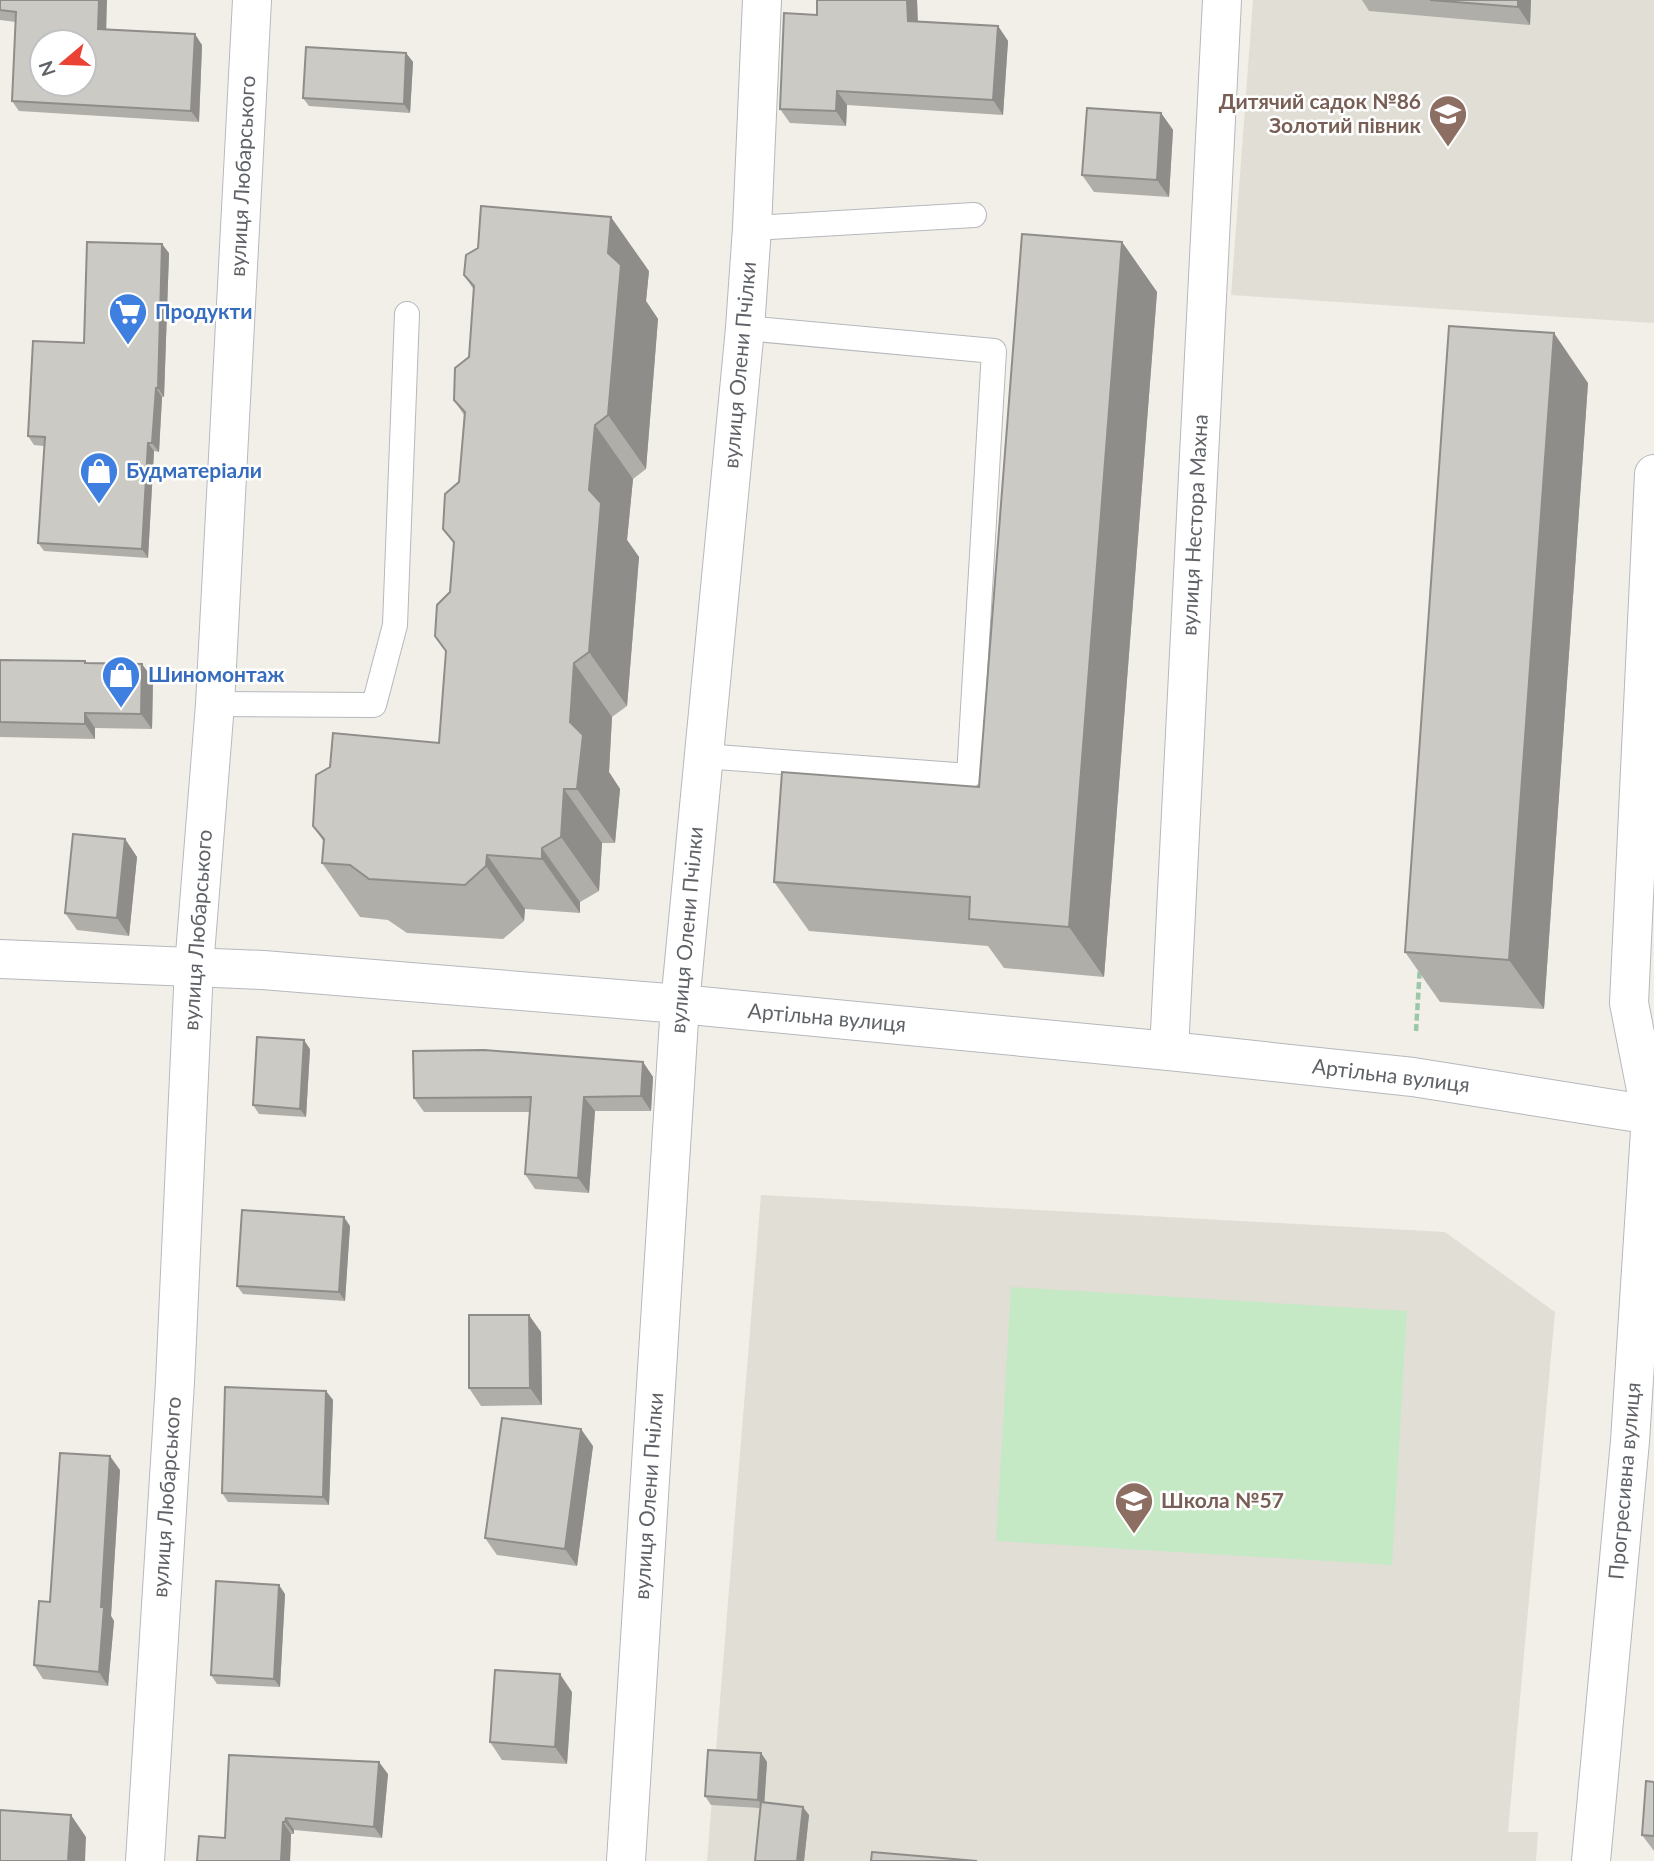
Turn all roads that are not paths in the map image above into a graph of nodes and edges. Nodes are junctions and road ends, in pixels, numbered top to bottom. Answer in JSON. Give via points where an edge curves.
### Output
{"nodes":[{"id":1,"x":252,"y":0,"type":"edge"},
{"id":2,"x":762,"y":0,"type":"edge"},
{"id":3,"x":1222,"y":0,"type":"edge"},
{"id":4,"x":974,"y":215,"type":"dead end"},
{"id":5,"x":752,"y":228,"type":"junction"},
{"id":6,"x":407,"y":314,"type":"dead end"},
{"id":7,"x":745,"y":328,"type":"junction"},
{"id":8,"x":1654,"y":474,"type":"edge"},
{"id":9,"x":215,"y":704,"type":"junction"},
{"id":10,"x":703,"y":756,"type":"junction"},
{"id":11,"x":0,"y":959,"type":"edge"},
{"id":12,"x":194,"y":967,"type":"junction"},
{"id":13,"x":680,"y":1004,"type":"junction"},
{"id":14,"x":1169,"y":1051,"type":"junction"},
{"id":15,"x":1653,"y":1115,"type":"edge"},
{"id":16,"x":1642,"y":1442,"type":"edge"},
{"id":17,"x":145,"y":1861,"type":"edge"},
{"id":18,"x":626,"y":1861,"type":"edge"},
{"id":19,"x":1591,"y":1861,"type":"edge"}],
"edges":[{"from":1,"to":9,"type":"street","name":"вулиця Любарського"},
{"from":2,"to":5,"type":"street","name":"вулиця Олени Пчілки"},
{"from":3,"to":14,"type":"street","name":"вулиця Нестора Махна"},
{"from":4,"to":5,"type":"lane"},
{"from":5,"to":7,"type":"street","name":"вулиця Олени Пчілки"},
{"from":6,"to":9,"type":"lane","via":[[395,625],[374,705]]},
{"from":7,"to":10,"type":"street","name":"вулиця Олени Пчілки"},
{"from":7,"to":10,"type":"lane","via":[[994,351],[970,776]]},
{"from":8,"to":15,"type":"street","name":"Прогресивна вулиця","via":[[1629,1003]]},
{"from":9,"to":12,"type":"street","name":"вулиця Любарського"},
{"from":10,"to":13,"type":"street","name":"вулиця Олени Пчілки"},
{"from":11,"to":12,"type":"street","name":"Артільна вулиця"},
{"from":12,"to":13,"type":"street","name":"Артільна вулиця"},
{"from":12,"to":17,"type":"street","name":"вулиця Любарського","via":[[175,1382]]},
{"from":13,"to":14,"type":"street","name":"Артільна вулиця"},
{"from":13,"to":18,"type":"street","name":"вулиця Олени Пчілки"},
{"from":14,"to":15,"type":"street","name":"Артільна вулиця","via":[[1413,1077]]},
{"from":15,"to":16,"type":"street","name":"Прогресивна вулиця"},
{"from":16,"to":19,"type":"street","name":"Прогресивна вулиця"}]}
